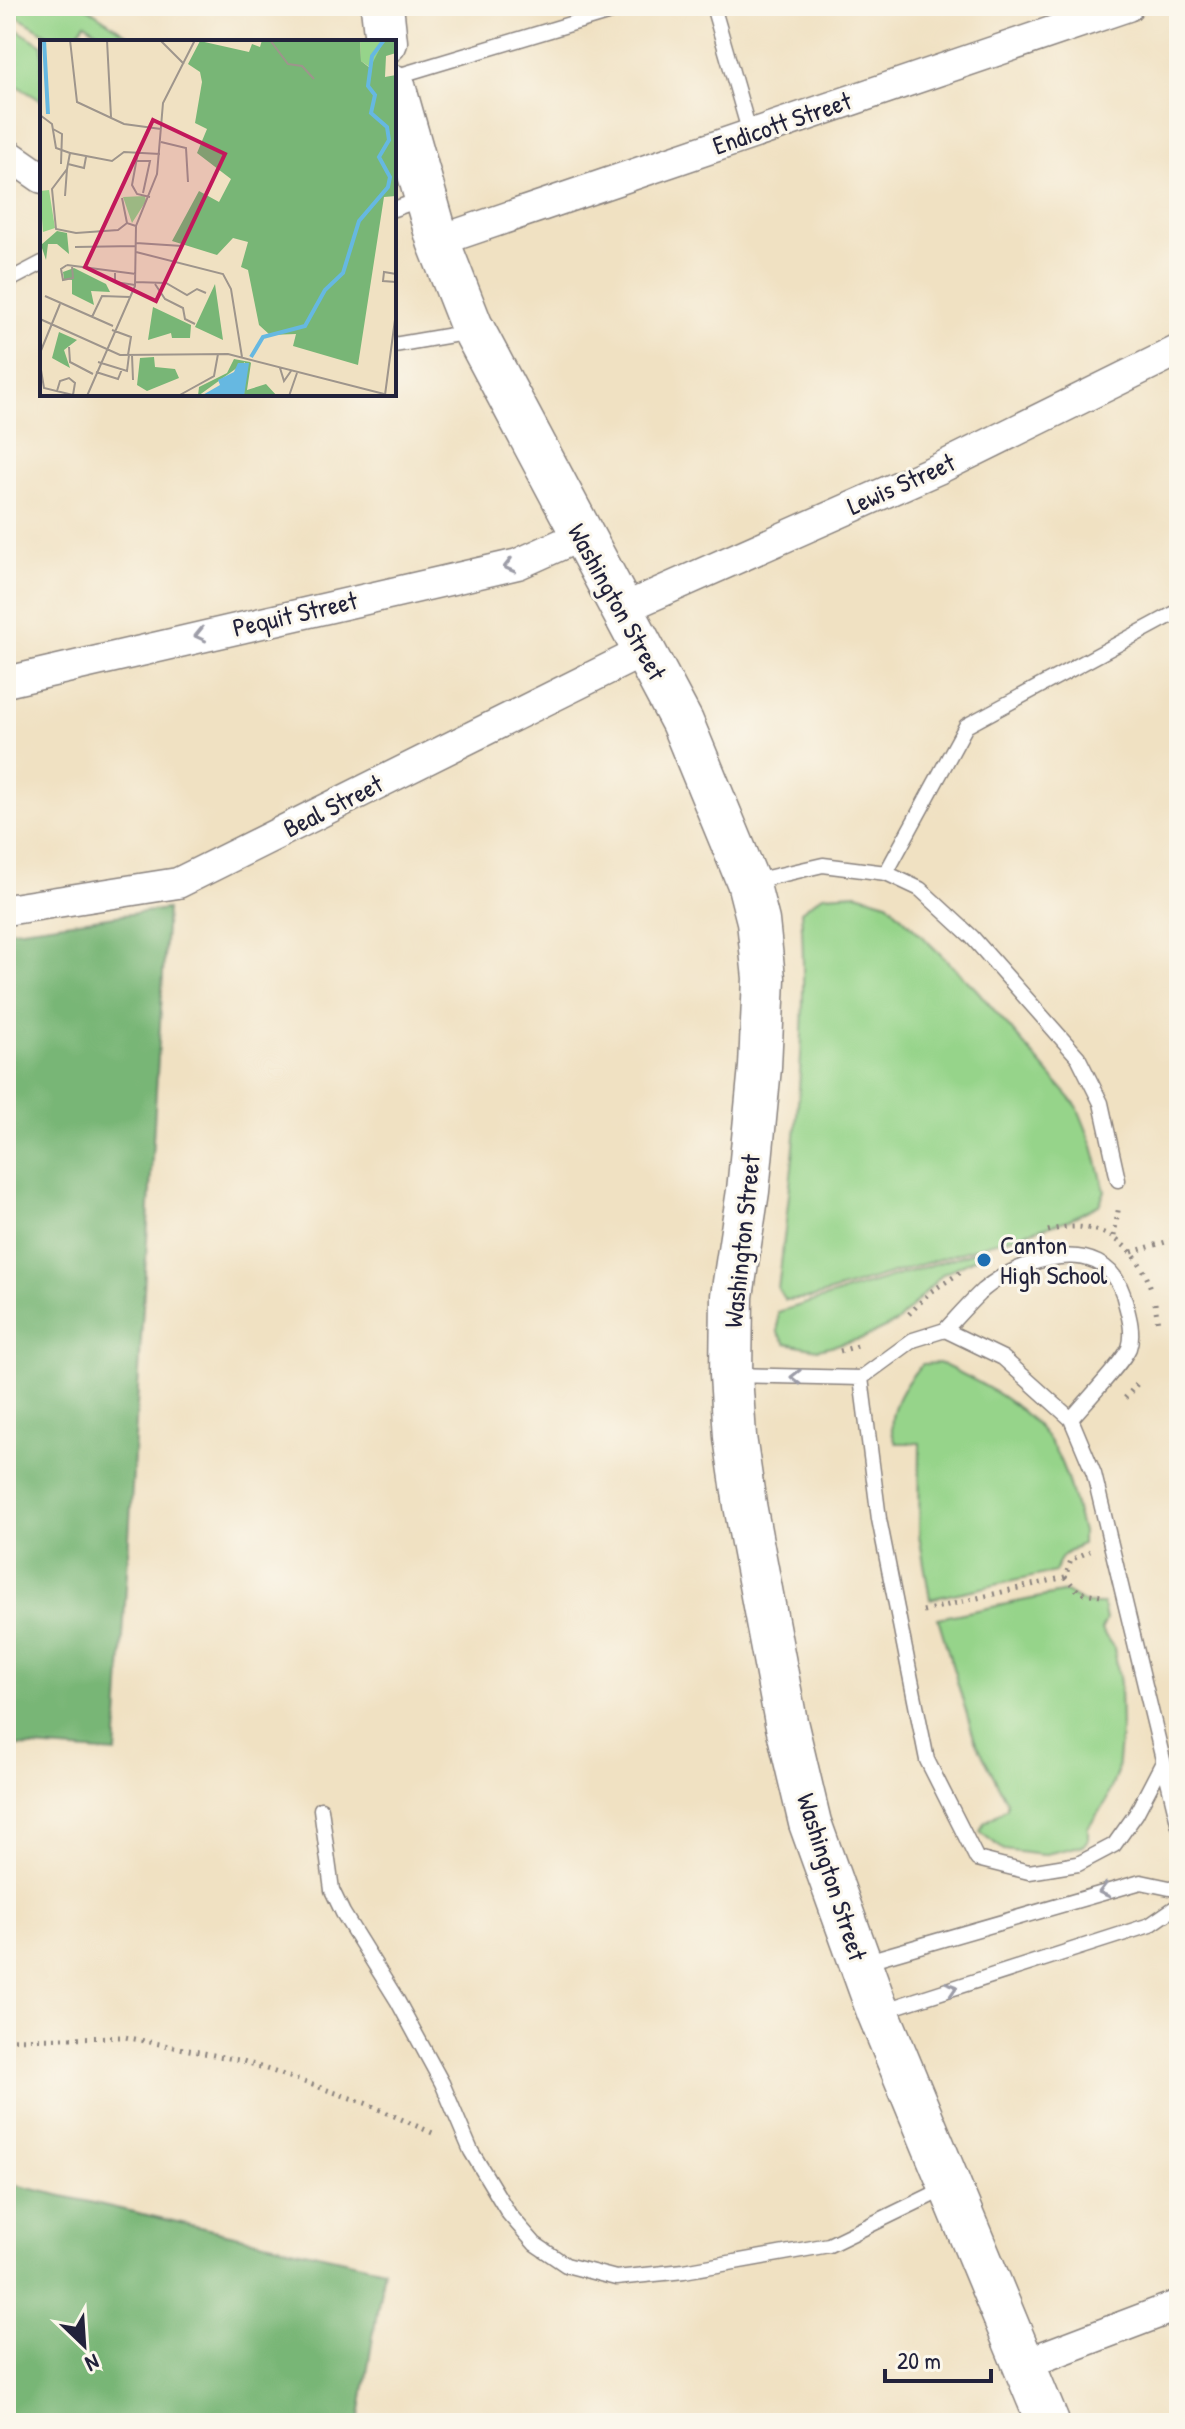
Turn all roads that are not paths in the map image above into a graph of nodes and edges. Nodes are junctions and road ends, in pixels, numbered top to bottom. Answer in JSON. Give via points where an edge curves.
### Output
{"nodes":[{"id":1,"x":382,"y":6,"type":"edge"},
{"id":2,"x":630,"y":6,"type":"edge"},
{"id":3,"x":713,"y":6,"type":"edge"},
{"id":4,"x":1128,"y":6,"type":"edge"},
{"id":5,"x":386,"y":40,"type":"edge"},
{"id":6,"x":396,"y":76,"type":"edge"},
{"id":7,"x":396,"y":108,"type":"edge"},
{"id":8,"x":750,"y":134,"type":"junction"},
{"id":9,"x":6,"y":153,"type":"edge"},
{"id":10,"x":40,"y":177,"type":"edge"},
{"id":11,"x":409,"y":203,"type":"edge"},
{"id":12,"x":438,"y":241,"type":"junction"},
{"id":13,"x":40,"y":264,"type":"edge"},
{"id":14,"x":6,"y":282,"type":"edge"},
{"id":15,"x":474,"y":331,"type":"junction"},
{"id":16,"x":396,"y":345,"type":"edge"},
{"id":17,"x":1179,"y":350,"type":"edge"},
{"id":18,"x":580,"y":536,"type":"junction"},
{"id":19,"x":620,"y":610,"type":"junction"},
{"id":20,"x":1179,"y":611,"type":"edge"},
{"id":21,"x":644,"y":651,"type":"junction"},
{"id":22,"x":6,"y":682,"type":"edge"},
{"id":23,"x":886,"y":873,"type":"junction"},
{"id":24,"x":748,"y":882,"type":"junction"},
{"id":25,"x":6,"y":910,"type":"edge"},
{"id":26,"x":1118,"y":1180,"type":"dead end"},
{"id":27,"x":945,"y":1330,"type":"junction"},
{"id":28,"x":731,"y":1375,"type":"junction"},
{"id":29,"x":861,"y":1378,"type":"junction"},
{"id":30,"x":1071,"y":1419,"type":"junction"},
{"id":31,"x":1162,"y":1764,"type":"junction"},
{"id":32,"x":321,"y":1809,"type":"dead end"},
{"id":33,"x":1179,"y":1826,"type":"edge"},
{"id":34,"x":1179,"y":1890,"type":"edge"},
{"id":35,"x":1179,"y":1905,"type":"edge"},
{"id":36,"x":860,"y":1963,"type":"junction"},
{"id":37,"x":878,"y":2012,"type":"junction"},
{"id":38,"x":949,"y":2186,"type":"junction"},
{"id":39,"x":1179,"y":2305,"type":"edge"},
{"id":40,"x":1024,"y":2364,"type":"junction"},
{"id":41,"x":1048,"y":2423,"type":"edge"}],
"edges":[{"from":1,"to":5,"type":"main road"},
{"from":2,"to":6,"type":"lane"},
{"from":3,"to":8,"type":"lane"},
{"from":4,"to":8,"type":"street","name":"Endicott Street"},
{"from":7,"to":11,"type":"main road","name":"Washington Street"},
{"from":8,"to":12,"type":"street","name":"Endicott Street"},
{"from":9,"to":10,"type":"street"},
{"from":11,"to":12,"type":"main road","name":"Washington Street"},
{"from":12,"to":15,"type":"main road","name":"Washington Street"},
{"from":13,"to":14,"type":"lane"},
{"from":15,"to":16,"type":"lane"},
{"from":15,"to":18,"type":"main road","name":"Washington Street"},
{"from":17,"to":19,"type":"street","name":"Lewis Street","via":[[938,469]]},
{"from":18,"to":19,"type":"main road","name":"Washington Street"},
{"from":18,"to":22,"type":"street","name":"Pequit Street","one_way":true,"via":[[518,564]]},
{"from":19,"to":21,"type":"main road","name":"Washington Street"},
{"from":20,"to":23,"type":"lane","via":[[966,726]]},
{"from":21,"to":24,"type":"main road","name":"Washington Street","via":[[695,750]]},
{"from":21,"to":25,"type":"street","name":"Beal Street","via":[[178,883]]},
{"from":23,"to":24,"type":"lane","via":[[823,865]]},
{"from":23,"to":26,"type":"lane","via":[[920,889],[972,937],[1078,1057],[1101,1103]]},
{"from":24,"to":28,"type":"main road","name":"Washington Street","via":[[764,978],[748,1191],[732,1296]]},
{"from":27,"to":29,"type":"lane","via":[[913,1340]]},
{"from":27,"to":30,"type":"lane","via":[[1003,1358]]},
{"from":27,"to":30,"type":"lane","via":[[985,1289],[1031,1264],[1082,1255],[1103,1263],[1120,1286],[1130,1318],[1129,1348]]},
{"from":29,"to":28,"type":"lane","one_way":true},
{"from":28,"to":36,"type":"main road","name":"Washington Street","via":[[745,1505],[786,1722],[810,1823]]},
{"from":29,"to":31,"type":"lane","via":[[879,1519],[927,1760],[977,1859],[1029,1872],[1078,1864],[1114,1845]]},
{"from":30,"to":31,"type":"lane","via":[[1094,1474]]},
{"from":31,"to":33,"type":"lane"},
{"from":32,"to":38,"type":"lane","via":[[332,1890],[442,2083],[471,2151],[509,2214],[535,2244],[566,2265],[616,2278],[829,2245]]},
{"from":34,"to":36,"type":"lane","one_way":true,"via":[[1141,1882]]},
{"from":37,"to":35,"type":"lane","one_way":true,"via":[[1150,1925]]},
{"from":36,"to":37,"type":"main road","name":"Washington Street"},
{"from":37,"to":38,"type":"main road","name":"Washington Street"},
{"from":38,"to":40,"type":"main road","name":"Washington Street"},
{"from":39,"to":40,"type":"street"},
{"from":40,"to":41,"type":"main road","name":"Washington Street"}]}
